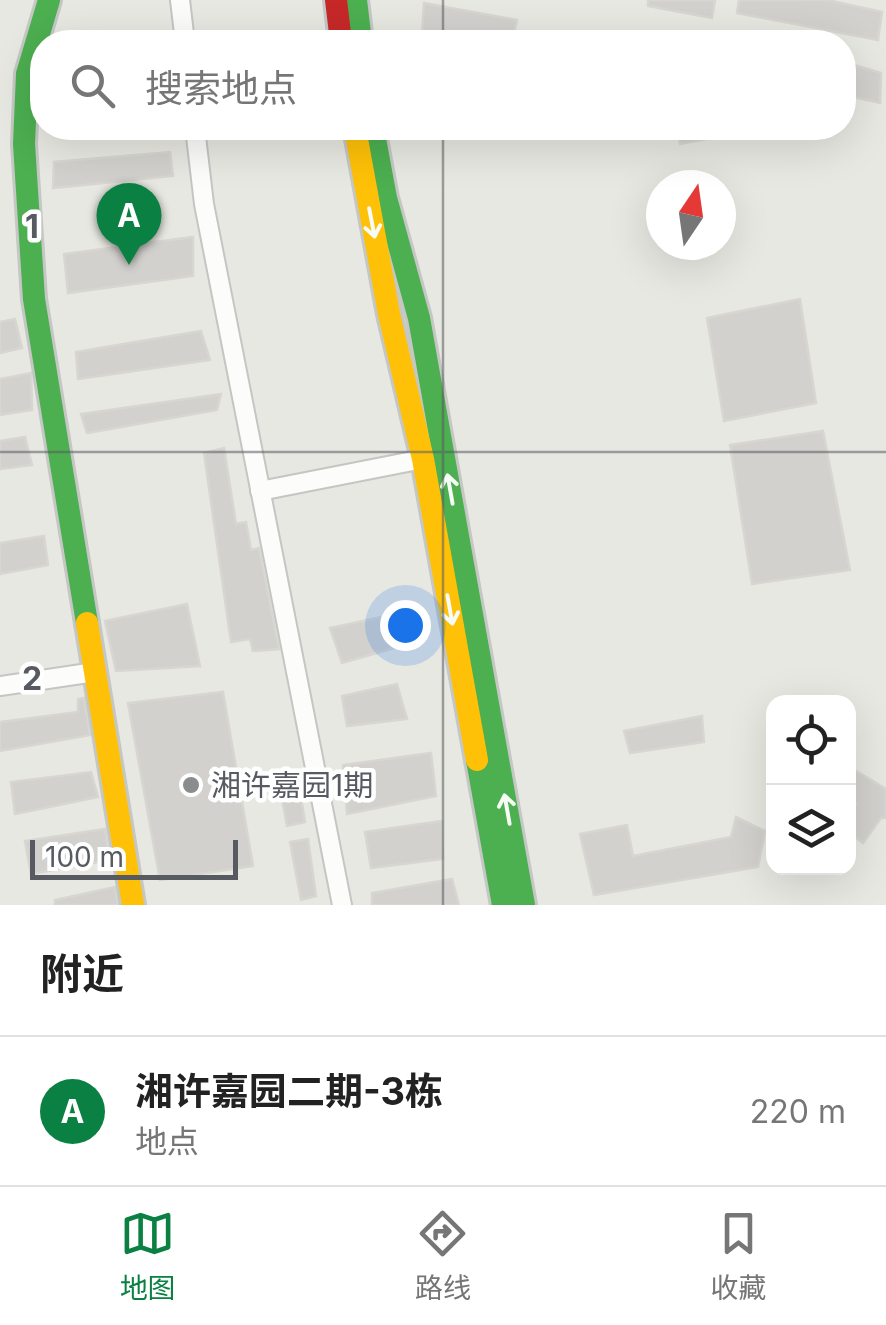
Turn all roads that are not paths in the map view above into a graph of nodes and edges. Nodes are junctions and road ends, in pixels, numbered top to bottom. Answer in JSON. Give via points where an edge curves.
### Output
{"nodes":[{"id":1,"x":49,"y":0,"type":"edge"},
{"id":2,"x":180,"y":0,"type":"edge"},
{"id":3,"x":336,"y":0,"type":"edge"},
{"id":4,"x":356,"y":0,"type":"edge"},
{"id":5,"x":40,"y":30,"type":"edge"},
{"id":6,"x":183,"y":30,"type":"edge"},
{"id":7,"x":340,"y":30,"type":"edge"},
{"id":8,"x":360,"y":30,"type":"edge"},
{"id":9,"x":30,"y":67,"type":"edge"},
{"id":10,"x":196,"y":140,"type":"edge"},
{"id":11,"x":357,"y":140,"type":"edge"},
{"id":12,"x":375,"y":140,"type":"edge"},
{"id":13,"x":423,"y":459,"type":"junction"},
{"id":14,"x":260,"y":490,"type":"junction"},
{"id":15,"x":95,"y":672,"type":"junction"},
{"id":16,"x":0,"y":686,"type":"edge"},
{"id":17,"x":133,"y":905,"type":"edge"},
{"id":18,"x":342,"y":905,"type":"edge"},
{"id":19,"x":503,"y":905,"type":"edge"},
{"id":20,"x":524,"y":905,"type":"edge"}],
"edges":[{"from":1,"to":5,"type":"main road"},
{"from":2,"to":6,"type":"street"},
{"from":3,"to":7,"type":"main road"},
{"from":4,"to":8,"type":"main road"},
{"from":9,"to":15,"type":"main road","via":[[24,144],[37,319]]},
{"from":10,"to":14,"type":"street"},
{"from":11,"to":13,"type":"main road","one_way":true},
{"from":20,"to":12,"type":"main road","one_way":true,"via":[[419,318]]},
{"from":13,"to":14,"type":"street"},
{"from":13,"to":19,"type":"main road","one_way":true},
{"from":14,"to":18,"type":"street"},
{"from":15,"to":16,"type":"street"},
{"from":15,"to":17,"type":"main road"}]}
